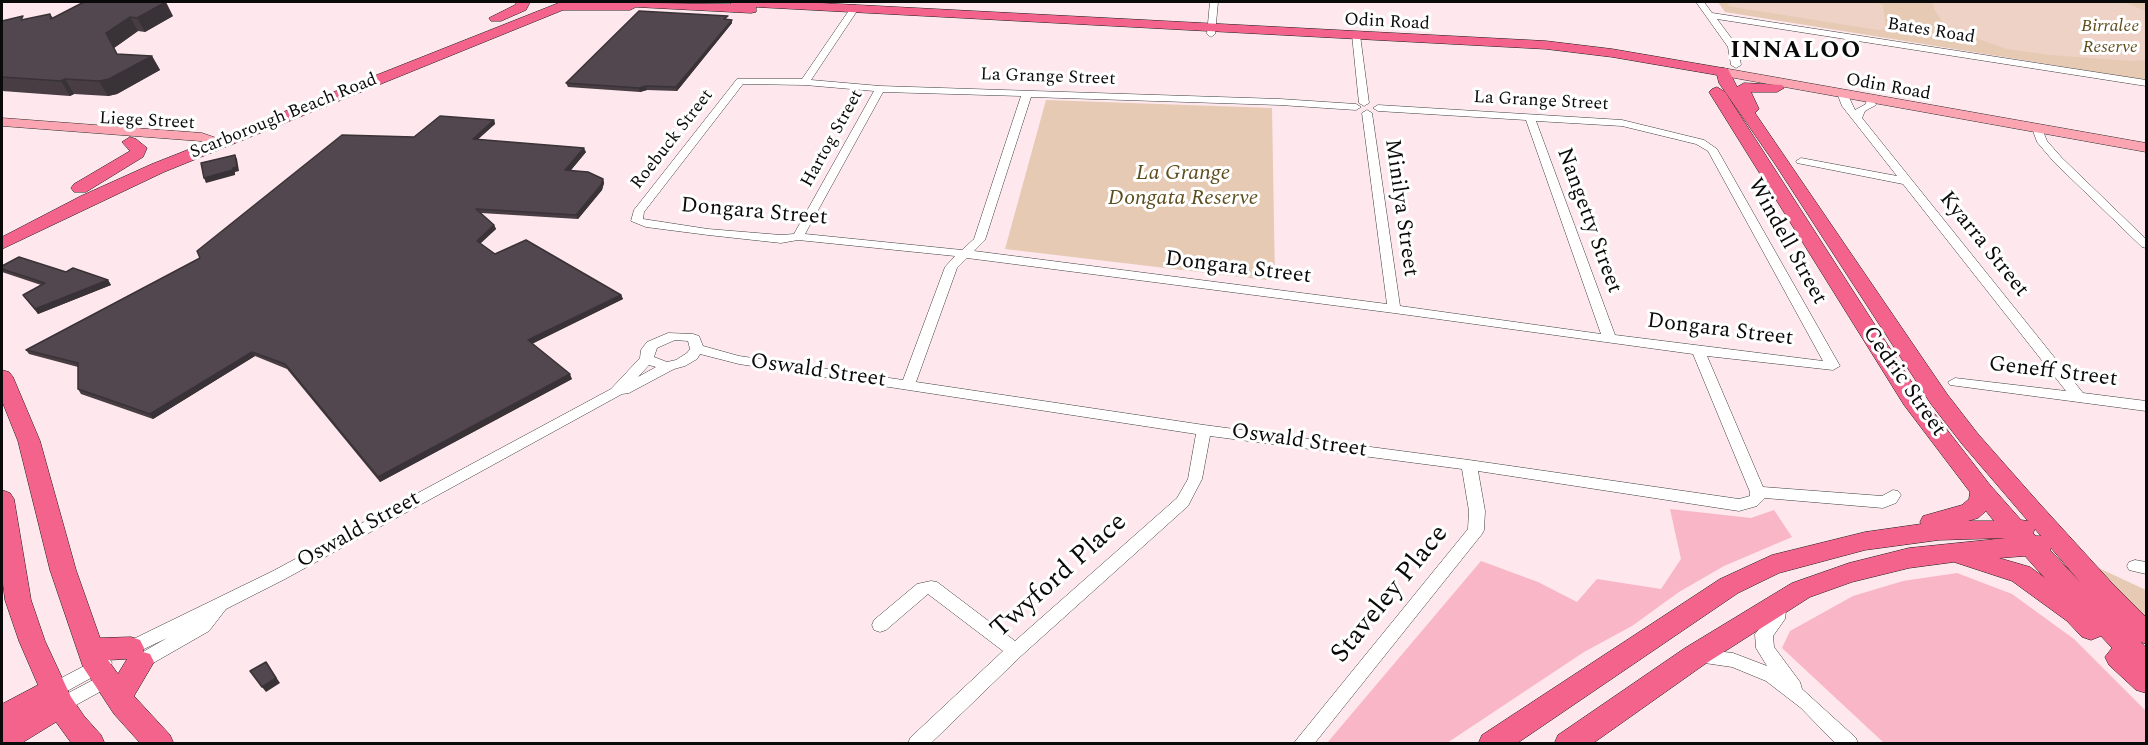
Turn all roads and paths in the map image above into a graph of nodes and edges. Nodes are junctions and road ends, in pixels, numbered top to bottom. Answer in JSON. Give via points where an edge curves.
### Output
{"nodes":[{"id":1,"x":523,"y":2,"type":"edge"},
{"id":2,"x":617,"y":2,"type":"edge"},
{"id":3,"x":1214,"y":2,"type":"edge"},
{"id":4,"x":1700,"y":2,"type":"edge"},
{"id":5,"x":560,"y":3,"type":"edge"},
{"id":6,"x":739,"y":3,"type":"edge"},
{"id":7,"x":675,"y":5,"type":"junction"},
{"id":8,"x":853,"y":11,"type":"junction"},
{"id":9,"x":1709,"y":15,"type":"junction"},
{"id":10,"x":1211,"y":30,"type":"junction"},
{"id":11,"x":1356,"y":38,"type":"junction"},
{"id":12,"x":447,"y":42,"type":"junction"},
{"id":13,"x":1701,"y":71,"type":"junction"},
{"id":14,"x":1727,"y":71,"type":"junction"},
{"id":15,"x":740,"y":81,"type":"joint"},
{"id":16,"x":805,"y":82,"type":"junction"},
{"id":17,"x":2146,"y":83,"type":"edge"},
{"id":18,"x":1777,"y":88,"type":"junction"},
{"id":19,"x":880,"y":89,"type":"junction"},
{"id":20,"x":1027,"y":93,"type":"junction"},
{"id":21,"x":1843,"y":97,"type":"junction"},
{"id":22,"x":1871,"y":102,"type":"junction"},
{"id":23,"x":1366,"y":108,"type":"junction"},
{"id":24,"x":1857,"y":117,"type":"junction"},
{"id":25,"x":1530,"y":118,"type":"junction"},
{"id":26,"x":2,"y":122,"type":"edge"},
{"id":27,"x":1756,"y":123,"type":"junction"},
{"id":28,"x":2,"y":132,"type":"edge"},
{"id":29,"x":2045,"y":136,"type":"junction"},
{"id":30,"x":210,"y":140,"type":"junction"},
{"id":31,"x":130,"y":142,"type":"junction"},
{"id":32,"x":1700,"y":142,"type":"joint"},
{"id":33,"x":181,"y":145,"type":"junction"},
{"id":34,"x":2146,"y":148,"type":"edge"},
{"id":35,"x":2146,"y":155,"type":"edge"},
{"id":36,"x":1801,"y":161,"type":"dead end"},
{"id":37,"x":1906,"y":181,"type":"junction"},
{"id":38,"x":80,"y":188,"type":"junction"},
{"id":39,"x":55,"y":217,"type":"junction"},
{"id":40,"x":637,"y":221,"type":"joint"},
{"id":41,"x":2,"y":228,"type":"edge"},
{"id":42,"x":798,"y":237,"type":"junction"},
{"id":43,"x":2,"y":244,"type":"edge"},
{"id":44,"x":2146,"y":245,"type":"edge"},
{"id":45,"x":2,"y":250,"type":"edge"},
{"id":46,"x":966,"y":254,"type":"junction"},
{"id":47,"x":1394,"y":309,"type":"junction"},
{"id":48,"x":1609,"y":338,"type":"junction"},
{"id":49,"x":697,"y":348,"type":"junction"},
{"id":50,"x":1698,"y":351,"type":"junction"},
{"id":51,"x":647,"y":359,"type":"junction"},
{"id":52,"x":687,"y":360,"type":"junction"},
{"id":53,"x":739,"y":360,"type":"junction"},
{"id":54,"x":670,"y":365,"type":"junction"},
{"id":55,"x":1833,"y":366,"type":"joint"},
{"id":56,"x":2,"y":377,"type":"edge"},
{"id":57,"x":1955,"y":381,"type":"dead end"},
{"id":58,"x":908,"y":384,"type":"junction"},
{"id":59,"x":616,"y":392,"type":"junction"},
{"id":60,"x":2078,"y":397,"type":"junction"},
{"id":61,"x":2146,"y":406,"type":"edge"},
{"id":62,"x":1204,"y":430,"type":"junction"},
{"id":63,"x":1469,"y":465,"type":"junction"},
{"id":64,"x":1982,"y":491,"type":"junction"},
{"id":65,"x":1758,"y":492,"type":"junction"},
{"id":66,"x":1893,"y":495,"type":"dead end"},
{"id":67,"x":2,"y":499,"type":"edge"},
{"id":68,"x":2039,"y":537,"type":"junction"},
{"id":69,"x":1865,"y":541,"type":"junction"},
{"id":70,"x":1933,"y":554,"type":"junction"},
{"id":71,"x":1779,"y":602,"type":"junction"},
{"id":72,"x":880,"y":625,"type":"dead end"},
{"id":73,"x":2146,"y":633,"type":"edge"},
{"id":74,"x":1015,"y":651,"type":"junction"},
{"id":75,"x":136,"y":655,"type":"junction"},
{"id":76,"x":1695,"y":656,"type":"junction"},
{"id":77,"x":2146,"y":665,"type":"edge"},
{"id":78,"x":103,"y":673,"type":"junction"},
{"id":79,"x":2146,"y":682,"type":"edge"},
{"id":80,"x":57,"y":697,"type":"junction"},
{"id":81,"x":1807,"y":703,"type":"junction"},
{"id":82,"x":1606,"y":716,"type":"junction"},
{"id":83,"x":2,"y":718,"type":"edge"},
{"id":84,"x":2,"y":739,"type":"edge"},
{"id":85,"x":91,"y":744,"type":"edge"},
{"id":86,"x":160,"y":744,"type":"edge"},
{"id":87,"x":917,"y":744,"type":"edge"},
{"id":88,"x":1302,"y":744,"type":"edge"},
{"id":89,"x":1491,"y":744,"type":"edge"},
{"id":90,"x":1568,"y":744,"type":"edge"},
{"id":91,"x":1597,"y":744,"type":"edge"},
{"id":92,"x":1849,"y":744,"type":"edge"}],
"edges":[{"from":1,"to":12,"type":"main road","via":[[513,12]]},
{"from":2,"to":7,"type":"main road","name":"Odin Road"},
{"from":3,"to":10,"type":"street"},
{"from":4,"to":9,"type":"street"},
{"from":5,"to":7,"type":"main road"},
{"from":5,"to":12,"type":"main road","name":"Scarborough Beach Road"},
{"from":5,"to":30,"type":"main road","name":"Scarborough Beach Road"},
{"from":6,"to":7,"type":"main road","name":"Odin Road"},
{"from":6,"to":8,"type":"main road","name":"Odin Road"},
{"from":8,"to":10,"type":"main road","name":"Odin Road"},
{"from":8,"to":16,"type":"street"},
{"from":9,"to":14,"type":"street","via":[[1733,48]]},
{"from":9,"to":17,"type":"street","name":"Bates Road"},
{"from":10,"to":11,"type":"main road","name":"Odin Road"},
{"from":11,"to":13,"type":"main road","name":"Odin Road","via":[[1560,46]]},
{"from":11,"to":23,"type":"street","name":"Minilya Street"},
{"from":12,"to":30,"type":"main road","name":"Scarborough Beach Road"},
{"from":13,"to":14,"type":"main road","name":"Odin Road"},
{"from":13,"to":64,"type":"main road","name":"Cedric Street","via":[[1711,81],[1906,391]]},
{"from":14,"to":18,"type":"main road","name":"Odin Road"},
{"from":14,"to":21,"type":"main road","name":"Odin Road"},
{"from":14,"to":27,"type":"main road","name":"Cedric Street"},
{"from":15,"to":16,"type":"street","name":"La Grange Street"},
{"from":15,"to":40,"type":"street","name":"Roebuck Street","via":[[638,212]]},
{"from":16,"to":19,"type":"street","name":"La Grange Street"},
{"from":18,"to":21,"type":"main road","name":"Odin Road"},
{"from":18,"to":27,"type":"main road","via":[[1744,87],[1743,95]]},
{"from":19,"to":20,"type":"street","name":"La Grange Street"},
{"from":19,"to":42,"type":"street","name":"Hartog Street"},
{"from":20,"to":23,"type":"street","name":"La Grange Street"},
{"from":20,"to":46,"type":"street","via":[[979,240]]},
{"from":21,"to":22,"type":"main road","name":"Odin Road"},
{"from":21,"to":24,"type":"street","name":"Kyarra Street"},
{"from":22,"to":24,"type":"street"},
{"from":22,"to":29,"type":"main road","name":"Odin Road"},
{"from":23,"to":25,"type":"street","name":"La Grange Street"},
{"from":23,"to":47,"type":"street","name":"Minilya Street"},
{"from":24,"to":37,"type":"street","name":"Kyarra Street"},
{"from":25,"to":32,"type":"street","name":"La Grange Street","via":[[1622,123]]},
{"from":25,"to":48,"type":"street","name":"Nangetty Street"},
{"from":26,"to":30,"type":"main road","name":"Liege Street"},
{"from":27,"to":68,"type":"main road","name":"Cedric Street","via":[[1939,399]]},
{"from":28,"to":31,"type":"main road","name":"Liege Street"},
{"from":29,"to":34,"type":"main road","name":"Odin Road"},
{"from":29,"to":35,"type":"main road","name":"Odin Road"},
{"from":29,"to":44,"type":"street"},
{"from":30,"to":33,"type":"main road","name":"Scarborough Beach Road"},
{"from":30,"to":39,"type":"main road","name":"Scarborough Beach Road"},
{"from":31,"to":33,"type":"main road","name":"Liege Street"},
{"from":31,"to":38,"type":"main road","via":[[139,148],[136,154]]},
{"from":32,"to":55,"type":"street","name":"Windell Street","via":[[1712,149]]},
{"from":33,"to":38,"type":"main road","name":"Scarborough Beach Road"},
{"from":36,"to":37,"type":"street"},
{"from":37,"to":60,"type":"street","name":"Kyarra Street"},
{"from":38,"to":41,"type":"main road","name":"Scarborough Beach Road"},
{"from":39,"to":43,"type":"main road","name":"Scarborough Beach Road"},
{"from":39,"to":45,"type":"main road"},
{"from":40,"to":42,"type":"street","name":"Dongara Street","via":[[708,232]]},
{"from":42,"to":46,"type":"street","name":"Dongara Street"},
{"from":46,"to":47,"type":"street","name":"Dongara Street"},
{"from":46,"to":58,"type":"street","via":[[951,267]]},
{"from":47,"to":48,"type":"street","name":"Dongara Street"},
{"from":48,"to":50,"type":"street","name":"Dongara Street"},
{"from":49,"to":51,"type":"street","name":"Oswald Street","via":[[694,339],[673,336],[652,345]]},
{"from":49,"to":52,"type":"street"},
{"from":49,"to":53,"type":"street","name":"Oswald Street"},
{"from":50,"to":55,"type":"street","name":"Dongara Street"},
{"from":50,"to":65,"type":"street"},
{"from":51,"to":54,"type":"street"},
{"from":51,"to":59,"type":"street","name":"Oswald Street"},
{"from":52,"to":53,"type":"street"},
{"from":52,"to":54,"type":"street"},
{"from":53,"to":58,"type":"street","name":"Oswald Street"},
{"from":54,"to":59,"type":"street"},
{"from":56,"to":78,"type":"main road","via":[[29,441],[63,570]]},
{"from":57,"to":60,"type":"street","name":"Geneff Street"},
{"from":58,"to":62,"type":"street","name":"Oswald Street"},
{"from":59,"to":75,"type":"street","name":"Oswald Street","via":[[221,605],[203,626]]},
{"from":60,"to":61,"type":"street","name":"Geneff Street"},
{"from":62,"to":63,"type":"street","name":"Oswald Street"},
{"from":62,"to":74,"type":"street","name":"Twyford Place","via":[[1195,479],[1183,502]]},
{"from":63,"to":65,"type":"street","name":"Oswald Street","via":[[1739,505],[1752,502]]},
{"from":63,"to":88,"type":"street","name":"Staveley Place","via":[[1477,511],[1476,530]]},
{"from":64,"to":68,"type":"main road","name":"Cedric Street"},
{"from":64,"to":69,"type":"main road","via":[[1980,503],[1970,512]]},
{"from":65,"to":66,"type":"street","via":[[1883,502]]},
{"from":67,"to":80,"type":"main road","via":[[18,600]]},
{"from":68,"to":69,"type":"main road","via":[[1939,531]]},
{"from":68,"to":70,"type":"main road"},
{"from":68,"to":73,"type":"main road","name":"Cedric Street","via":[[2102,589]]},
{"from":68,"to":77,"type":"main road","name":"Cedric Street"},
{"from":69,"to":89,"type":"main road","via":[[1772,566],[1729,586]]},
{"from":70,"to":71,"type":"main road","via":[[1821,582]]},
{"from":70,"to":79,"type":"main road","via":[[1972,558],[2021,574],[2076,614]]},
{"from":71,"to":76,"type":"main road"},
{"from":71,"to":81,"type":"street","via":[[1777,619],[1764,634],[1765,648]]},
{"from":72,"to":74,"type":"street","via":[[923,589],[932,587]]},
{"from":74,"to":87,"type":"street","name":"Twyford Place"},
{"from":75,"to":78,"type":"main road"},
{"from":75,"to":78,"type":"main road"},
{"from":76,"to":81,"type":"street","via":[[1733,660],[1753,668],[1772,676]]},
{"from":76,"to":82,"type":"main road"},
{"from":78,"to":80,"type":"street"},
{"from":78,"to":86,"type":"main road"},
{"from":80,"to":83,"type":"main road"},
{"from":80,"to":84,"type":"main road"},
{"from":80,"to":85,"type":"main road"},
{"from":81,"to":92,"type":"street"},
{"from":82,"to":90,"type":"main road"},
{"from":82,"to":91,"type":"main road"}]}
